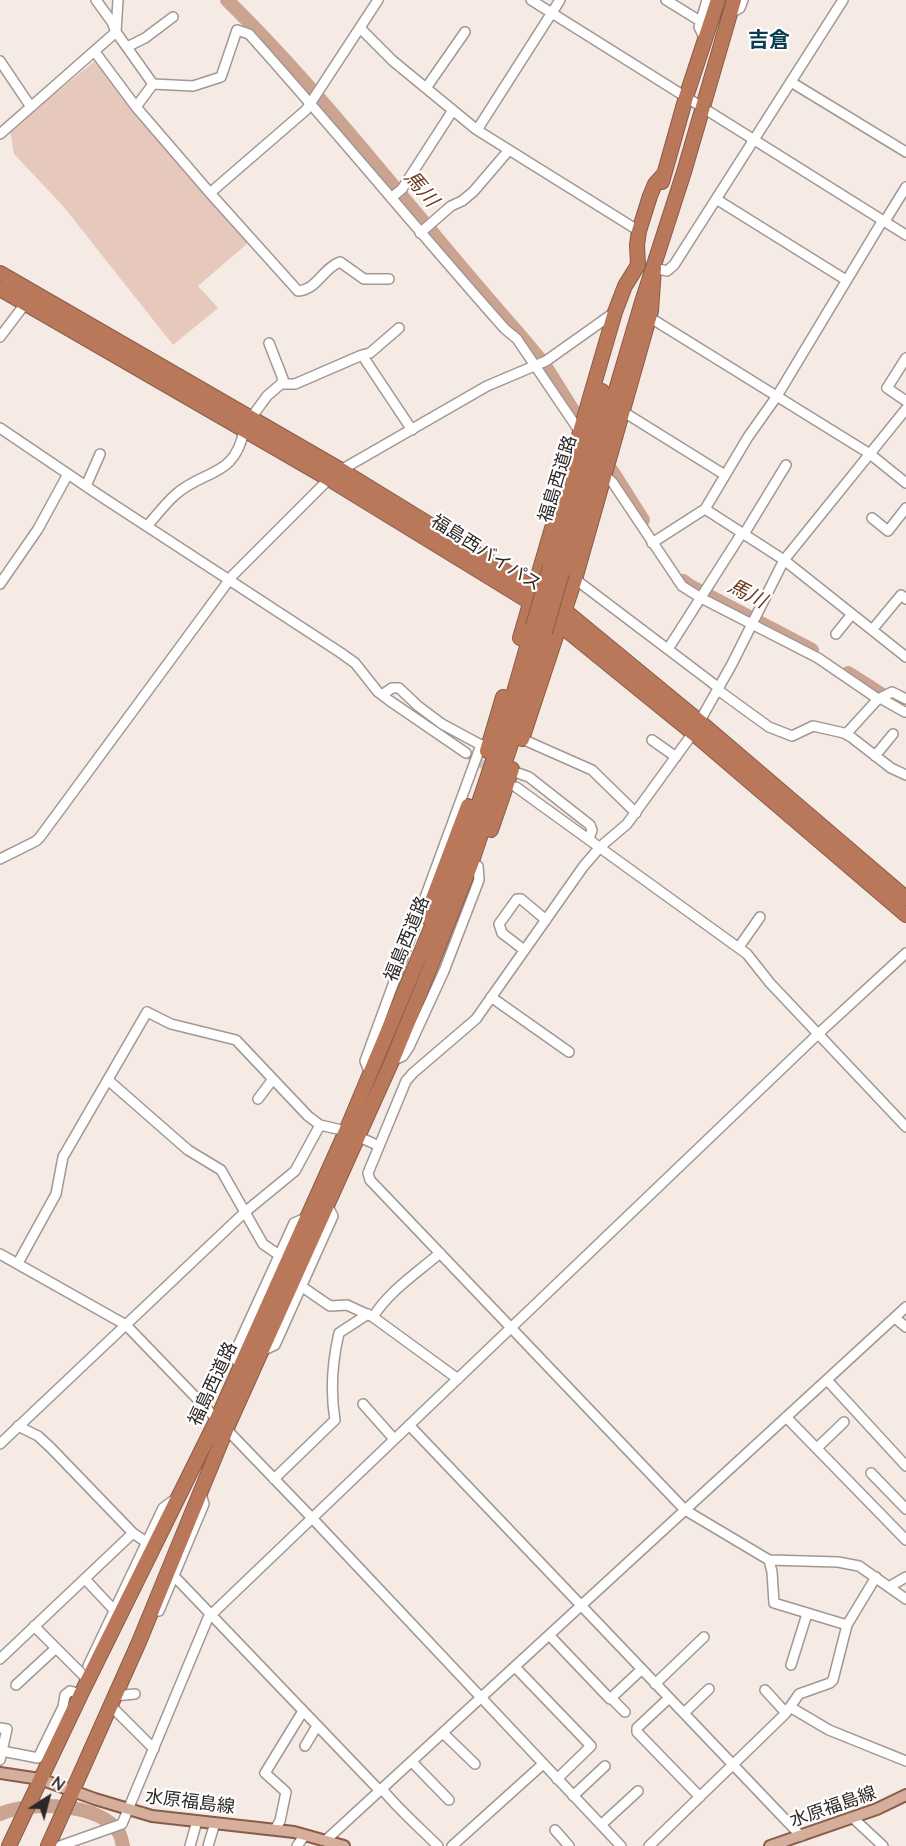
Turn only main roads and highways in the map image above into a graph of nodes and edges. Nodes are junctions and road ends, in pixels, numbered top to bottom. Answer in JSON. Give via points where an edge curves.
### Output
{"nodes":[{"id":1,"x":718,"y":0,"type":"edge"},
{"id":2,"x":734,"y":0,"type":"edge"},
{"id":3,"x":664,"y":174,"type":"junction"},
{"id":4,"x":638,"y":265,"type":"junction"},
{"id":5,"x":654,"y":268,"type":"junction"},
{"id":6,"x":0,"y":273,"type":"edge"},
{"id":7,"x":0,"y":289,"type":"edge"},
{"id":8,"x":247,"y":424,"type":"junction"},
{"id":9,"x":562,"y":573,"type":"junction"},
{"id":10,"x":532,"y":595,"type":"junction"},
{"id":11,"x":562,"y":616,"type":"junction"},
{"id":12,"x":539,"y":629,"type":"junction"},
{"id":13,"x":697,"y":727,"type":"junction"},
{"id":14,"x":906,"y":898,"type":"edge"},
{"id":15,"x":906,"y":915,"type":"edge"},
{"id":16,"x":428,"y":973,"type":"junction"},
{"id":17,"x":405,"y":991,"type":"junction"},
{"id":18,"x":352,"y":1134,"type":"junction"},
{"id":19,"x":221,"y":1424,"type":"junction"},
{"id":20,"x":0,"y":1773,"type":"edge"},
{"id":21,"x":37,"y":1784,"type":"junction"},
{"id":22,"x":906,"y":1795,"type":"edge"},
{"id":23,"x":71,"y":1796,"type":"junction"},
{"id":24,"x":790,"y":1843,"type":"edge"},
{"id":25,"x":9,"y":1846,"type":"edge"},
{"id":26,"x":48,"y":1846,"type":"edge"},
{"id":27,"x":344,"y":1846,"type":"edge"},
{"id":28,"x":770,"y":1846,"type":"edge"}],
"edges":[{"from":1,"to":3,"type":"highway","name":"福島西道路"},
{"from":2,"to":5,"type":"highway","name":"福島西道路"},
{"from":3,"to":4,"type":"highway","name":"福島西道路"},
{"from":3,"to":4,"type":"highway","via":[[655,184],[639,231]]},
{"from":4,"to":9,"type":"highway","name":"福島西道路"},
{"from":4,"to":10,"type":"highway","via":[[615,312]]},
{"from":5,"to":9,"type":"highway","name":"福島西道路"},
{"from":5,"to":9,"type":"highway","via":[[649,317],[604,474]]},
{"from":6,"to":8,"type":"highway","name":"福島西バイパス"},
{"from":7,"to":8,"type":"highway","name":"福島西バイパス"},
{"from":8,"to":10,"type":"highway","name":"福島西バイパス"},
{"from":9,"to":11,"type":"highway"},
{"from":9,"to":12,"type":"highway","name":"福島西道路","bridge":true},
{"from":10,"to":11,"type":"highway","name":"福島西バイパス"},
{"from":10,"to":17,"type":"highway","via":[[485,743],[476,784],[411,957]]},
{"from":11,"to":13,"type":"highway","name":"福島西バイパス"},
{"from":11,"to":16,"type":"highway","via":[[478,866],[444,954]]},
{"from":12,"to":16,"type":"highway","name":"福島西道路","via":[[513,738],[471,864]]},
{"from":12,"to":17,"type":"highway","name":"福島西道路","via":[[460,859]]},
{"from":13,"to":14,"type":"highway","name":"福島西バイパス"},
{"from":13,"to":15,"type":"highway","name":"福島西バイパス"},
{"from":16,"to":18,"type":"highway","name":"福島西道路","via":[[392,1061]]},
{"from":17,"to":18,"type":"highway","name":"福島西道路","via":[[370,1074]]},
{"from":18,"to":19,"type":"highway","name":"福島西道路","via":[[306,1218],[241,1365]]},
{"from":18,"to":19,"type":"highway","name":"福島西道路","via":[[327,1205],[262,1351]]},
{"from":19,"to":21,"type":"highway","name":"福島西道路","via":[[178,1497]]},
{"from":19,"to":23,"type":"highway","name":"福島西道路","via":[[201,1494]]},
{"from":20,"to":21,"type":"main road","name":"水原福島線"},
{"from":21,"to":23,"type":"main road","name":"水原福島線"},
{"from":21,"to":25,"type":"highway","name":"福島西道路"},
{"from":22,"to":24,"type":"main road","name":"水原福島線"},
{"from":23,"to":26,"type":"highway","name":"福島西道路"},
{"from":23,"to":27,"type":"main road","name":"水原福島線","via":[[152,1816],[275,1829]]},
{"from":24,"to":28,"type":"main road","name":"水原福島線"}]}
